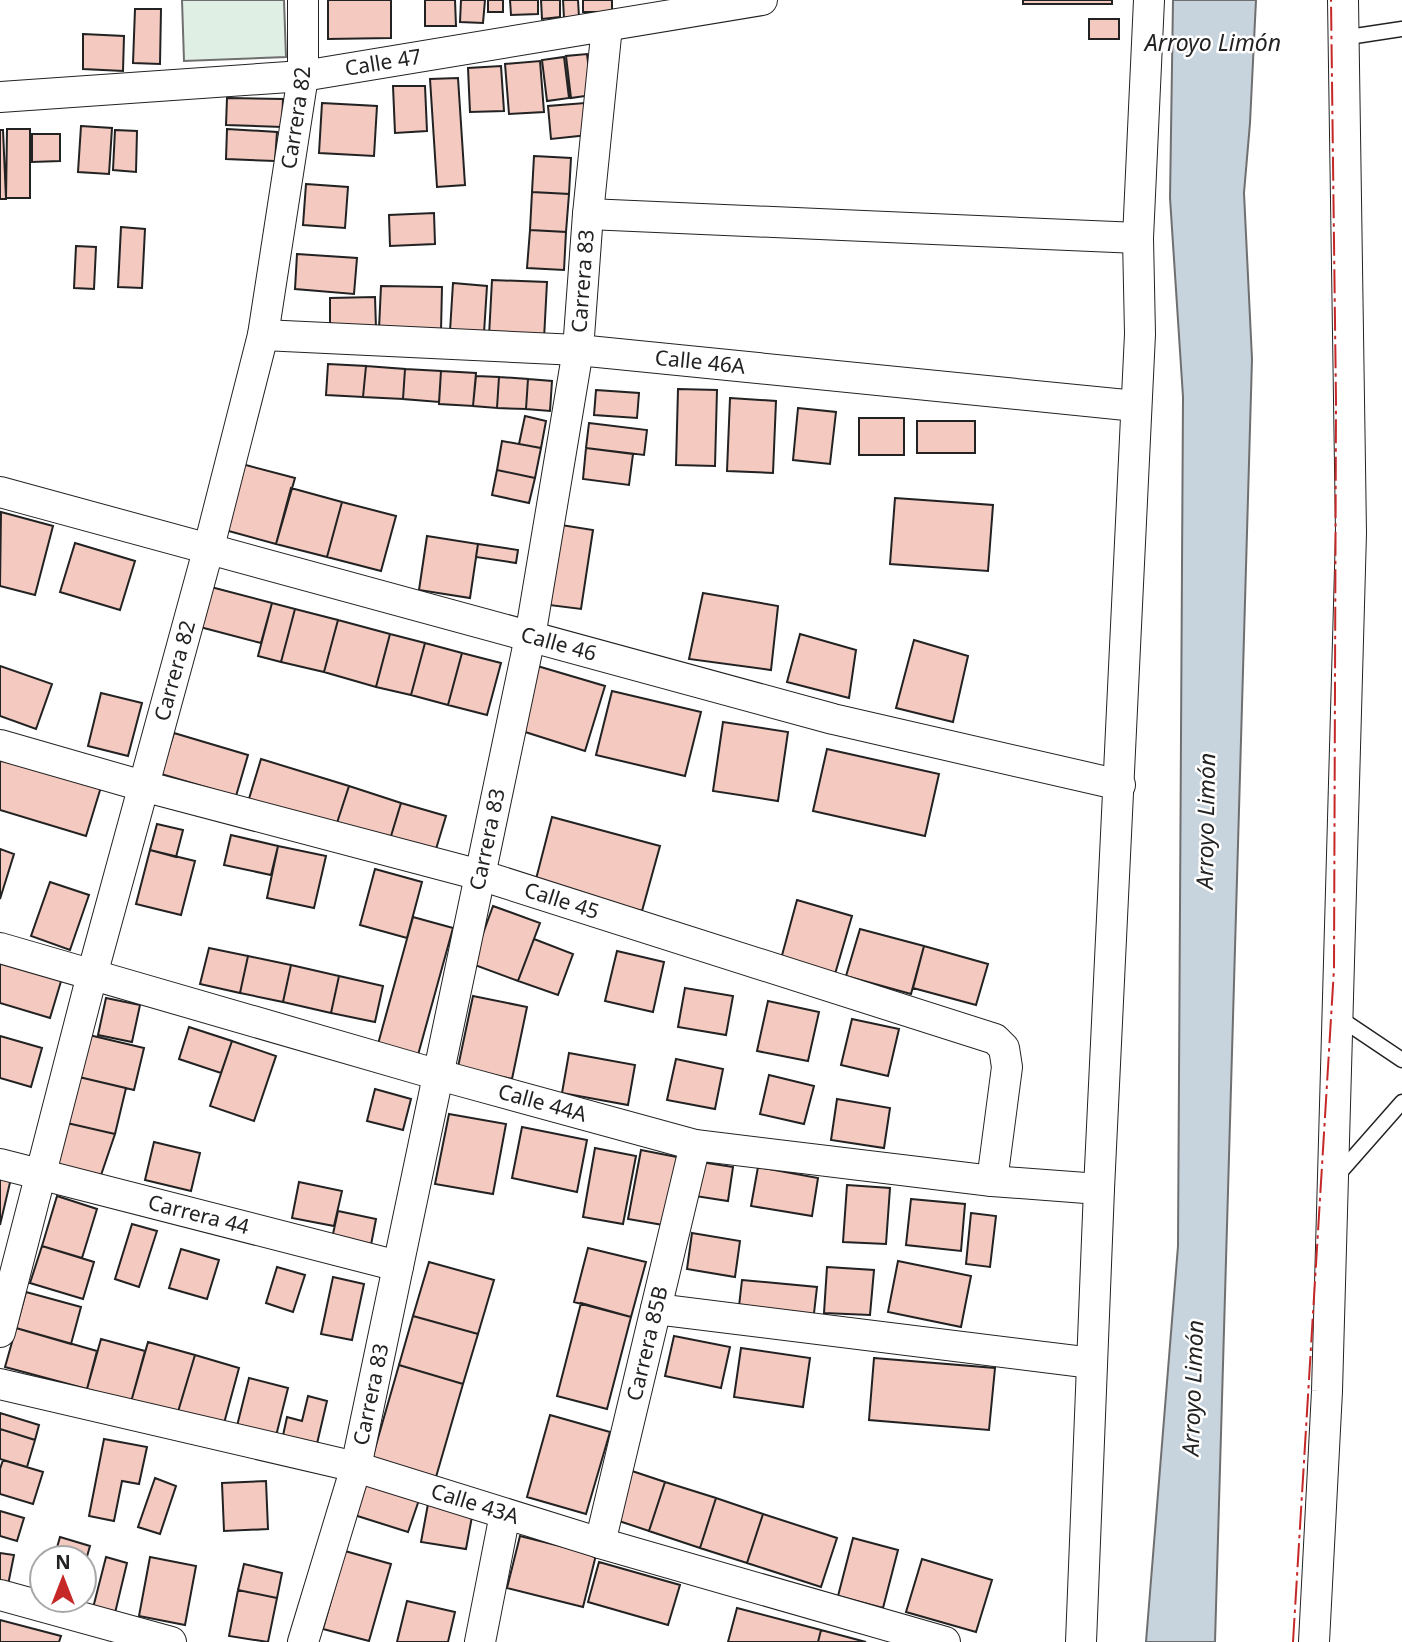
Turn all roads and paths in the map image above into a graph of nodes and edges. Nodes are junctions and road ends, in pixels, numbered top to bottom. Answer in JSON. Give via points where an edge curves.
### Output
{"nodes":[{"id":1,"x":303,"y":0,"type":"edge"},
{"id":2,"x":762,"y":0,"type":"edge"},
{"id":3,"x":1149,"y":0,"type":"edge"},
{"id":4,"x":1343,"y":0,"type":"edge"},
{"id":5,"x":607,"y":26,"type":"junction"},
{"id":6,"x":1402,"y":29,"type":"edge"},
{"id":7,"x":1342,"y":38,"type":"junction"},
{"id":8,"x":303,"y":76,"type":"junction"},
{"id":9,"x":0,"y":97,"type":"edge"},
{"id":10,"x":588,"y":214,"type":"junction"},
{"id":11,"x":1139,"y":238,"type":"junction"},
{"id":12,"x":263,"y":335,"type":"junction"},
{"id":13,"x":578,"y":349,"type":"junction"},
{"id":14,"x":1136,"y":406,"type":"junction"},
{"id":15,"x":0,"y":492,"type":"edge"},
{"id":16,"x":209,"y":547,"type":"junction"},
{"id":17,"x":530,"y":637,"type":"junction"},
{"id":18,"x":0,"y":746,"type":"edge"},
{"id":19,"x":1120,"y":785,"type":"junction"},
{"id":20,"x":143,"y":786,"type":"junction"},
{"id":21,"x":480,"y":875,"type":"junction"},
{"id":22,"x":0,"y":948,"type":"edge"},
{"id":23,"x":92,"y":975,"type":"junction"},
{"id":24,"x":1337,"y":1016,"type":"junction"},
{"id":25,"x":1402,"y":1060,"type":"edge"},
{"id":26,"x":439,"y":1075,"type":"junction"},
{"id":27,"x":1402,"y":1102,"type":"edge"},
{"id":28,"x":695,"y":1145,"type":"junction"},
{"id":29,"x":0,"y":1164,"type":"edge"},
{"id":30,"x":41,"y":1174,"type":"junction"},
{"id":31,"x":1332,"y":1180,"type":"junction"},
{"id":32,"x":992,"y":1181,"type":"junction"},
{"id":33,"x":1099,"y":1189,"type":"junction"},
{"id":34,"x":398,"y":1265,"type":"junction"},
{"id":35,"x":656,"y":1310,"type":"junction"},
{"id":36,"x":0,"y":1332,"type":"edge"},
{"id":37,"x":1092,"y":1363,"type":"junction"},
{"id":38,"x":0,"y":1384,"type":"edge"},
{"id":39,"x":356,"y":1467,"type":"junction"},
{"id":40,"x":505,"y":1514,"type":"junction"},
{"id":41,"x":600,"y":1543,"type":"junction"},
{"id":42,"x":0,"y":1595,"type":"edge"},
{"id":43,"x":171,"y":1642,"type":"edge"},
{"id":44,"x":303,"y":1642,"type":"edge"},
{"id":45,"x":480,"y":1642,"type":"edge"},
{"id":46,"x":945,"y":1642,"type":"edge"},
{"id":47,"x":1082,"y":1642,"type":"edge"},
{"id":48,"x":1314,"y":1642,"type":"edge"}],
"edges":[{"from":1,"to":8,"type":"street","name":"Carrera 82"},
{"from":2,"to":5,"type":"street","name":"Calle 47"},
{"from":3,"to":11,"type":"street"},
{"from":4,"to":7,"type":"street"},
{"from":5,"to":8,"type":"street","name":"Calle 47"},
{"from":5,"to":10,"type":"street","name":"Carrera 83"},
{"from":6,"to":7,"type":"lane"},
{"from":7,"to":24,"type":"street","via":[[1351,533]]},
{"from":8,"to":9,"type":"street","name":"Calle 47"},
{"from":8,"to":12,"type":"street","name":"Carrera 82"},
{"from":10,"to":11,"type":"street"},
{"from":10,"to":13,"type":"street","name":"Carrera 83"},
{"from":11,"to":14,"type":"street"},
{"from":12,"to":13,"type":"street","name":"Calle 46A"},
{"from":12,"to":16,"type":"street","name":"Carrera 82"},
{"from":13,"to":14,"type":"street","name":"Calle 46A"},
{"from":13,"to":17,"type":"street","name":"Carrera 83"},
{"from":14,"to":19,"type":"street"},
{"from":15,"to":16,"type":"street","name":"Calle 46"},
{"from":16,"to":17,"type":"street","name":"Calle 46"},
{"from":16,"to":20,"type":"street","name":"Carrera 82"},
{"from":17,"to":19,"type":"street","name":"Calle 46","via":[[833,719]]},
{"from":17,"to":21,"type":"street","name":"Carrera 83"},
{"from":18,"to":20,"type":"street","name":"Calle 45"},
{"from":19,"to":33,"type":"street"},
{"from":20,"to":21,"type":"street","name":"Calle 45"},
{"from":20,"to":23,"type":"street","name":"Carrera 82"},
{"from":21,"to":26,"type":"street","name":"Carrera 83"},
{"from":21,"to":32,"type":"street","name":"Calle 45","via":[[995,1039],[1004,1048],[1007,1068]]},
{"from":22,"to":23,"type":"street","name":"Calle 44A"},
{"from":23,"to":26,"type":"street","name":"Calle 44A"},
{"from":23,"to":30,"type":"street","name":"Carrera 82"},
{"from":24,"to":25,"type":"lane"},
{"from":24,"to":31,"type":"street"},
{"from":26,"to":28,"type":"street","name":"Calle 44A"},
{"from":26,"to":34,"type":"street","name":"Carrera 83"},
{"from":27,"to":31,"type":"lane"},
{"from":28,"to":32,"type":"street","name":"Calle 44A"},
{"from":28,"to":35,"type":"street","name":"Carrera 85B"},
{"from":29,"to":30,"type":"street","name":"Carrera 44"},
{"from":30,"to":34,"type":"street","name":"Carrera 44"},
{"from":30,"to":36,"type":"street","name":"Carrera 82"},
{"from":31,"to":48,"type":"street"},
{"from":32,"to":33,"type":"street","name":"Calle 44A"},
{"from":33,"to":37,"type":"street"},
{"from":34,"to":39,"type":"street","name":"Carrera 83"},
{"from":35,"to":37,"type":"street"},
{"from":35,"to":41,"type":"street","name":"Carrera 85B"},
{"from":37,"to":47,"type":"street"},
{"from":38,"to":39,"type":"street","name":"Calle 43A"},
{"from":39,"to":40,"type":"street","name":"Calle 43A"},
{"from":39,"to":44,"type":"street","name":"Carrera 83"},
{"from":40,"to":41,"type":"street","name":"Calle 43A"},
{"from":40,"to":45,"type":"street"},
{"from":41,"to":46,"type":"street","name":"Calle 43A"},
{"from":42,"to":43,"type":"street"}]}
